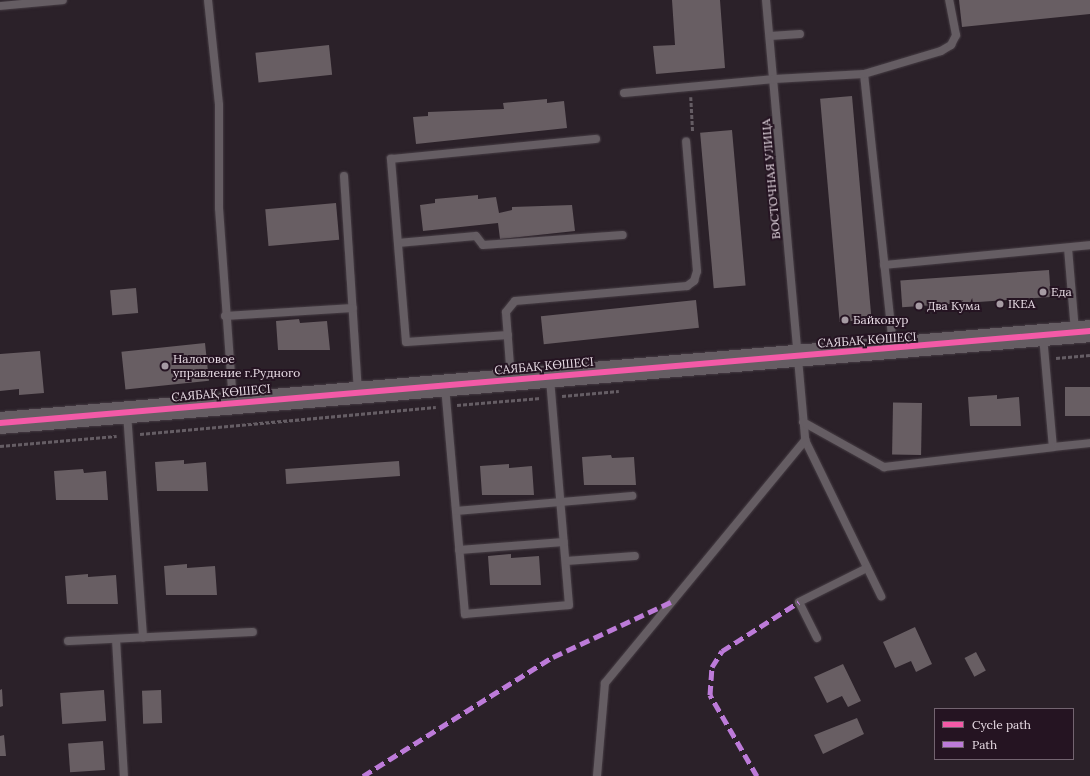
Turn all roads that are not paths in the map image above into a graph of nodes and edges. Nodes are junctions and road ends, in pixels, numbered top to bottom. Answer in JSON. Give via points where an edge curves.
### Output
{"nodes":[{"id":1,"x":63,"y":0,"type":"edge"},
{"id":2,"x":208,"y":0,"type":"edge"},
{"id":3,"x":766,"y":0,"type":"edge"},
{"id":4,"x":949,"y":0,"type":"edge"},
{"id":5,"x":0,"y":6,"type":"edge"},
{"id":6,"x":800,"y":34,"type":"dead end"},
{"id":7,"x":770,"y":36,"type":"junction"},
{"id":8,"x":864,"y":74,"type":"junction"},
{"id":9,"x":774,"y":79,"type":"junction"},
{"id":10,"x":624,"y":93,"type":"dead end"},
{"id":11,"x":596,"y":139,"type":"dead end"},
{"id":12,"x":686,"y":142,"type":"road end"},
{"id":13,"x":344,"y":176,"type":"dead end"},
{"id":14,"x":622,"y":235,"type":"dead end"},
{"id":15,"x":398,"y":243,"type":"junction"},
{"id":16,"x":1090,"y":245,"type":"edge"},
{"id":17,"x":1068,"y":248,"type":"junction"},
{"id":18,"x":884,"y":265,"type":"junction"},
{"id":19,"x":353,"y":308,"type":"junction"},
{"id":20,"x":225,"y":316,"type":"junction"},
{"id":21,"x":1083,"y":332,"type":"edge"},
{"id":22,"x":508,"y":335,"type":"junction"},
{"id":23,"x":1043,"y":336,"type":"junction"},
{"id":24,"x":894,"y":349,"type":"junction"},
{"id":25,"x":798,"y":356,"type":"junction"},
{"id":26,"x":550,"y":377,"type":"junction"},
{"id":27,"x":511,"y":380,"type":"junction"},
{"id":28,"x":445,"y":385,"type":"junction"},
{"id":29,"x":358,"y":393,"type":"junction"},
{"id":30,"x":233,"y":403,"type":"junction"},
{"id":31,"x":126,"y":412,"type":"junction"},
{"id":32,"x":803,"y":422,"type":"junction"},
{"id":33,"x":0,"y":423,"type":"edge"},
{"id":34,"x":805,"y":440,"type":"junction"},
{"id":35,"x":1090,"y":444,"type":"edge"},
{"id":36,"x":1053,"y":447,"type":"junction"},
{"id":37,"x":632,"y":496,"type":"dead end"},
{"id":38,"x":561,"y":502,"type":"junction"},
{"id":39,"x":456,"y":511,"type":"junction"},
{"id":40,"x":564,"y":542,"type":"junction"},
{"id":41,"x":459,"y":550,"type":"junction"},
{"id":42,"x":635,"y":556,"type":"dead end"},
{"id":43,"x":566,"y":561,"type":"junction"},
{"id":44,"x":867,"y":568,"type":"junction"},
{"id":45,"x":881,"y":596,"type":"dead end"},
{"id":46,"x":253,"y":632,"type":"dead end"},
{"id":47,"x":143,"y":637,"type":"junction"},
{"id":48,"x":817,"y":638,"type":"dead end"},
{"id":49,"x":116,"y":639,"type":"junction"},
{"id":50,"x":68,"y":641,"type":"dead end"},
{"id":51,"x":124,"y":776,"type":"edge"},
{"id":52,"x":597,"y":776,"type":"edge"}],
"edges":[{"from":1,"to":5,"type":"lane"},
{"from":2,"to":20,"type":"lane","via":[[219,105],[219,208]]},
{"from":3,"to":7,"type":"lane","name":"ВОСТОЧНАЯ УЛИЦА"},
{"from":4,"to":8,"type":"lane","via":[[956,35],[951,45],[941,51]]},
{"from":6,"to":7,"type":"lane"},
{"from":7,"to":9,"type":"lane","name":"ВОСТОЧНАЯ УЛИЦА"},
{"from":8,"to":9,"type":"lane"},
{"from":8,"to":18,"type":"lane"},
{"from":9,"to":10,"type":"lane"},
{"from":9,"to":25,"type":"lane","name":"ВОСТОЧНАЯ УЛИЦА"},
{"from":11,"to":15,"type":"lane","via":[[391,159]]},
{"from":12,"to":22,"type":"lane","via":[[697,271],[694,281],[687,286],[515,301],[506,312]]},
{"from":13,"to":19,"type":"lane"},
{"from":14,"to":15,"type":"lane","via":[[483,245],[476,236]]},
{"from":15,"to":22,"type":"lane","via":[[406,342]]},
{"from":16,"to":17,"type":"lane"},
{"from":17,"to":18,"type":"lane"},
{"from":17,"to":21,"type":"lane"},
{"from":18,"to":24,"type":"lane"},
{"from":19,"to":20,"type":"lane"},
{"from":19,"to":29,"type":"lane"},
{"from":20,"to":30,"type":"lane"},
{"from":21,"to":23,"type":"street","name":"САЯБАҚ КӨШЕСІ"},
{"from":22,"to":27,"type":"lane"},
{"from":23,"to":24,"type":"street","name":"САЯБАҚ КӨШЕСІ"},
{"from":23,"to":36,"type":"lane"},
{"from":24,"to":25,"type":"street","name":"САЯБАҚ КӨШЕСІ"},
{"from":25,"to":26,"type":"street","name":"САЯБАҚ КӨШЕСІ"},
{"from":25,"to":32,"type":"lane","name":"ВОСТОЧНАЯ УЛИЦА"},
{"from":26,"to":27,"type":"street","name":"САЯБАҚ КӨШЕСІ"},
{"from":26,"to":38,"type":"lane"},
{"from":27,"to":28,"type":"street","name":"САЯБАҚ КӨШЕСІ"},
{"from":28,"to":29,"type":"street","name":"САЯБАҚ КӨШЕСІ"},
{"from":28,"to":39,"type":"lane"},
{"from":29,"to":30,"type":"street","name":"САЯБАҚ КӨШЕСІ"},
{"from":30,"to":31,"type":"street","name":"САЯБАҚ КӨШЕСІ"},
{"from":31,"to":33,"type":"street","name":"САЯБАҚ КӨШЕСІ"},
{"from":31,"to":47,"type":"lane"},
{"from":32,"to":34,"type":"lane","name":"ВОСТОЧНАЯ УЛИЦА"},
{"from":32,"to":36,"type":"lane","via":[[884,467]]},
{"from":34,"to":44,"type":"lane","name":"ВОСТОЧНАЯ УЛИЦА"},
{"from":34,"to":52,"type":"lane","via":[[605,683]]},
{"from":35,"to":36,"type":"lane"},
{"from":37,"to":38,"type":"lane"},
{"from":38,"to":39,"type":"lane"},
{"from":38,"to":40,"type":"lane"},
{"from":39,"to":41,"type":"lane"},
{"from":40,"to":41,"type":"lane"},
{"from":40,"to":43,"type":"lane"},
{"from":41,"to":43,"type":"lane","via":[[465,614],[569,605]]},
{"from":42,"to":43,"type":"lane"},
{"from":44,"to":45,"type":"lane","name":"ВОСТОЧНАЯ УЛИЦА"},
{"from":44,"to":48,"type":"lane","via":[[799,602]]},
{"from":46,"to":47,"type":"lane"},
{"from":47,"to":49,"type":"lane"},
{"from":49,"to":50,"type":"lane"},
{"from":49,"to":51,"type":"lane"}]}
